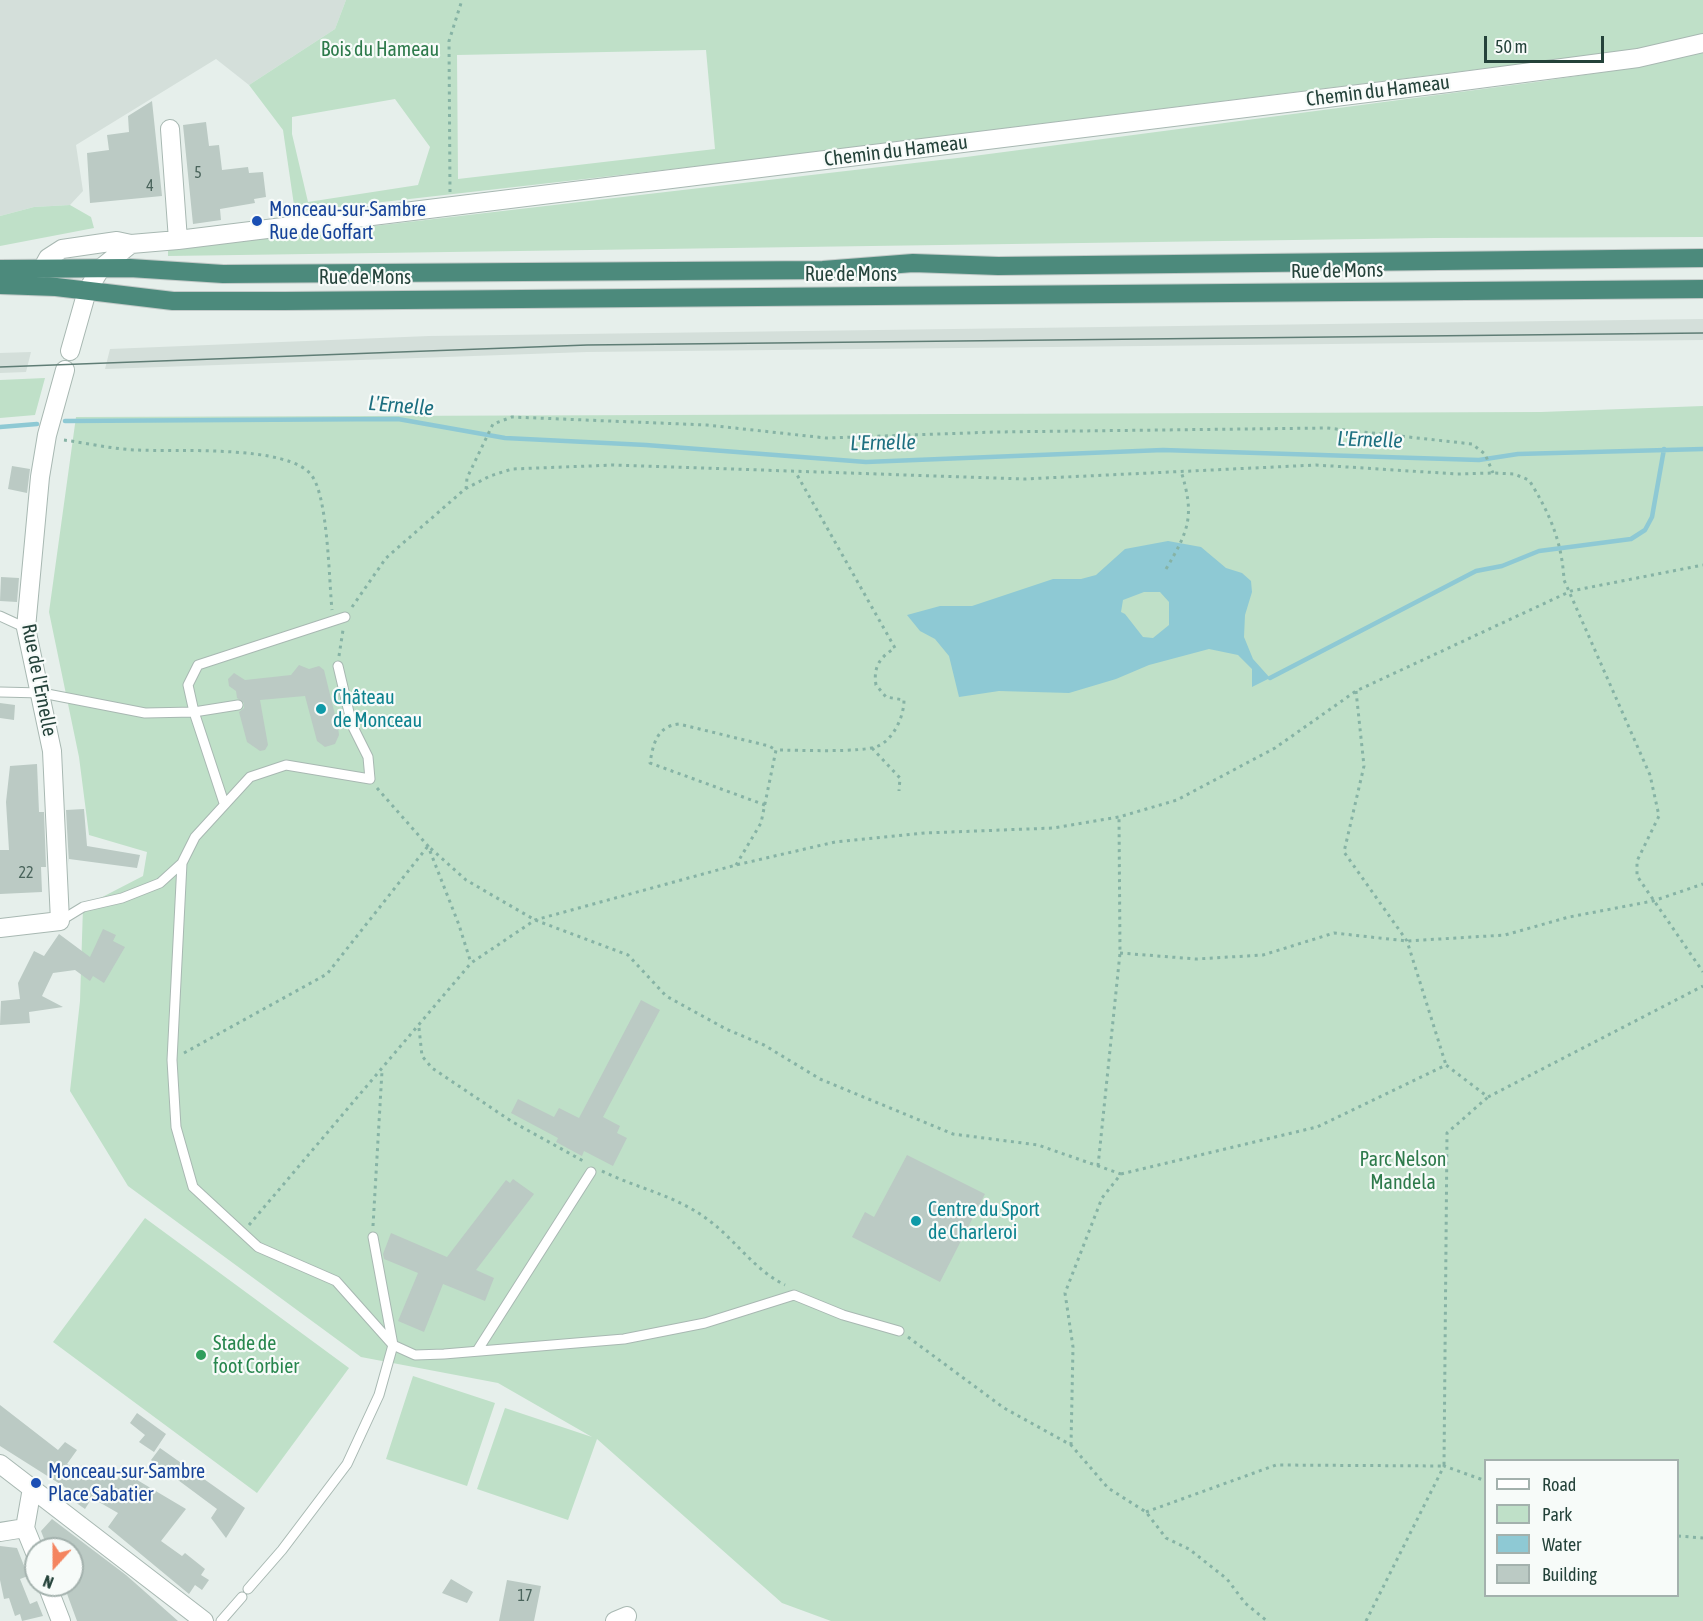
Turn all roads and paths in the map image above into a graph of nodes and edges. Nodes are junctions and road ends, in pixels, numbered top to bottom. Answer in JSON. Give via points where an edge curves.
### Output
{"nodes":[{"id":1,"x":462,"y":0,"type":"edge"},
{"id":2,"x":1703,"y":43,"type":"edge"},
{"id":3,"x":170,"y":129,"type":"dead end"},
{"id":4,"x":450,"y":205,"type":"junction"},
{"id":5,"x":178,"y":240,"type":"junction"},
{"id":6,"x":154,"y":242,"type":"junction"},
{"id":7,"x":131,"y":244,"type":"junction"},
{"id":8,"x":1703,"y":258,"type":"edge"},
{"id":9,"x":101,"y":268,"type":"junction"},
{"id":10,"x":0,"y":269,"type":"edge"},
{"id":11,"x":42,"y":269,"type":"junction"},
{"id":12,"x":159,"y":270,"type":"junction"},
{"id":13,"x":0,"y":285,"type":"edge"},
{"id":14,"x":1703,"y":289,"type":"edge"},
{"id":15,"x":87,"y":291,"type":"junction"},
{"id":16,"x":70,"y":351,"type":"dead end"},
{"id":17,"x":65,"y":370,"type":"dead end"},
{"id":18,"x":47,"y":435,"type":"junction"},
{"id":19,"x":1181,"y":471,"type":"junction"},
{"id":20,"x":795,"y":472,"type":"junction"},
{"id":21,"x":1493,"y":473,"type":"junction"},
{"id":22,"x":465,"y":489,"type":"junction"},
{"id":23,"x":1703,"y":565,"type":"edge"},
{"id":24,"x":1166,"y":569,"type":"dead end"},
{"id":25,"x":1570,"y":591,"type":"junction"},
{"id":26,"x":0,"y":616,"type":"edge"},
{"id":27,"x":345,"y":617,"type":"junction"},
{"id":28,"x":333,"y":621,"type":"junction"},
{"id":29,"x":26,"y":628,"type":"junction"},
{"id":30,"x":338,"y":666,"type":"joint"},
{"id":31,"x":1356,"y":691,"type":"junction"},
{"id":32,"x":0,"y":692,"type":"edge"},
{"id":33,"x":42,"y":693,"type":"junction"},
{"id":34,"x":238,"y":705,"type":"dead end"},
{"id":35,"x":194,"y":712,"type":"junction"},
{"id":36,"x":872,"y":748,"type":"junction"},
{"id":37,"x":776,"y":750,"type":"junction"},
{"id":38,"x":370,"y":779,"type":"junction"},
{"id":39,"x":899,"y":791,"type":"dead end"},
{"id":40,"x":224,"y":803,"type":"junction"},
{"id":41,"x":765,"y":805,"type":"junction"},
{"id":42,"x":1119,"y":817,"type":"junction"},
{"id":43,"x":428,"y":846,"type":"junction"},
{"id":44,"x":182,"y":863,"type":"junction"},
{"id":45,"x":736,"y":865,"type":"junction"},
{"id":46,"x":1703,"y":884,"type":"edge"},
{"id":47,"x":1653,"y":901,"type":"junction"},
{"id":48,"x":535,"y":920,"type":"junction"},
{"id":49,"x":60,"y":921,"type":"junction"},
{"id":50,"x":0,"y":928,"type":"edge"},
{"id":51,"x":1407,"y":941,"type":"junction"},
{"id":52,"x":1120,"y":953,"type":"junction"},
{"id":53,"x":471,"y":963,"type":"junction"},
{"id":54,"x":1703,"y":972,"type":"edge"},
{"id":55,"x":1703,"y":986,"type":"edge"},
{"id":56,"x":419,"y":1026,"type":"junction"},
{"id":57,"x":172,"y":1060,"type":"junction"},
{"id":58,"x":1446,"y":1065,"type":"junction"},
{"id":59,"x":382,"y":1070,"type":"junction"},
{"id":60,"x":1488,"y":1097,"type":"junction"},
{"id":61,"x":585,"y":1162,"type":"dead end"},
{"id":62,"x":1098,"y":1166,"type":"junction"},
{"id":63,"x":593,"y":1170,"type":"joint"},
{"id":64,"x":1121,"y":1174,"type":"junction"},
{"id":65,"x":242,"y":1233,"type":"junction"},
{"id":66,"x":373,"y":1237,"type":"joint"},
{"id":67,"x":792,"y":1289,"type":"dead end"},
{"id":68,"x":899,"y":1331,"type":"joint"},
{"id":69,"x":393,"y":1345,"type":"junction"},
{"id":70,"x":477,"y":1352,"type":"junction"},
{"id":71,"x":1071,"y":1445,"type":"junction"},
{"id":72,"x":0,"y":1464,"type":"edge"},
{"id":73,"x":1444,"y":1466,"type":"junction"},
{"id":74,"x":1484,"y":1481,"type":"edge"},
{"id":75,"x":32,"y":1488,"type":"junction"},
{"id":76,"x":1146,"y":1512,"type":"junction"},
{"id":77,"x":25,"y":1528,"type":"junction"},
{"id":78,"x":0,"y":1532,"type":"edge"},
{"id":79,"x":1679,"y":1536,"type":"edge"},
{"id":80,"x":29,"y":1537,"type":"edge"},
{"id":81,"x":1703,"y":1538,"type":"edge"},
{"id":82,"x":52,"y":1597,"type":"edge"},
{"id":83,"x":61,"y":1621,"type":"edge"},
{"id":84,"x":204,"y":1621,"type":"edge"},
{"id":85,"x":221,"y":1621,"type":"edge"},
{"id":86,"x":1267,"y":1621,"type":"edge"},
{"id":87,"x":1366,"y":1621,"type":"edge"}],
"edges":[{"from":1,"to":4,"type":"path","via":[[449,41]]},
{"from":2,"to":4,"type":"street","name":"Chemin du Hameau","via":[[1638,58]]},
{"from":3,"to":5,"type":"street"},
{"from":4,"to":5,"type":"street","name":"Chemin du Hameau"},
{"from":5,"to":6,"type":"street","name":"Chemin du Hameau"},
{"from":6,"to":7,"type":"street","name":"Chemin du Hameau"},
{"from":6,"to":12,"type":"street","via":[[153,255]]},
{"from":7,"to":9,"type":"street"},
{"from":7,"to":11,"type":"street","name":"Chemin du Hameau","via":[[117,241],[62,249],[48,258]]},
{"from":8,"to":12,"type":"highway","name":"Rue de Mons","via":[[1010,266],[913,263],[788,270],[223,274]]},
{"from":9,"to":11,"type":"highway","name":"Rue de Mons"},
{"from":9,"to":12,"type":"highway","name":"Rue de Mons"},
{"from":9,"to":15,"type":"street"},
{"from":10,"to":11,"type":"highway","name":"Rue de Mons"},
{"from":13,"to":15,"type":"highway","name":"Rue de Mons"},
{"from":14,"to":15,"type":"highway","name":"Rue de Mons","via":[[285,301],[173,301]]},
{"from":15,"to":16,"type":"street"},
{"from":17,"to":18,"type":"street","name":"Rue de l'Ernelle"},
{"from":18,"to":28,"type":"path","via":[[132,450],[263,454],[302,466],[314,477],[321,500]]},
{"from":18,"to":29,"type":"street","name":"Rue de l'Ernelle"},
{"from":19,"to":20,"type":"path","via":[[1024,479]]},
{"from":19,"to":21,"type":"path","via":[[1316,465]]},
{"from":19,"to":24,"type":"path","via":[[1190,501],[1188,521],[1181,544]]},
{"from":20,"to":22,"type":"path","via":[[614,465],[512,469]]},
{"from":20,"to":36,"type":"path","via":[[894,648],[883,655],[876,668],[876,685],[886,697],[904,700],[904,707],[893,734],[885,743]]},
{"from":21,"to":22,"type":"path","via":[[1485,454],[1472,444],[1327,428],[826,438],[707,425],[512,417],[493,424]]},
{"from":21,"to":25,"type":"path","via":[[1514,474],[1528,480],[1557,533],[1564,580]]},
{"from":22,"to":27,"type":"path","via":[[386,558]]},
{"from":23,"to":25,"type":"path"},
{"from":25,"to":31,"type":"path"},
{"from":25,"to":47,"type":"path","via":[[1650,775],[1659,816],[1637,861],[1637,876]]},
{"from":26,"to":29,"type":"lane"},
{"from":27,"to":28,"type":"lane"},
{"from":27,"to":30,"type":"path"},
{"from":28,"to":35,"type":"lane","via":[[198,665],[188,685]]},
{"from":29,"to":33,"type":"street","name":"Rue de l'Ernelle"},
{"from":30,"to":38,"type":"lane","via":[[352,725],[368,757]]},
{"from":31,"to":42,"type":"path","via":[[1275,748],[1177,800]]},
{"from":31,"to":51,"type":"path","via":[[1364,765],[1344,852]]},
{"from":32,"to":33,"type":"lane"},
{"from":33,"to":35,"type":"lane","via":[[145,713]]},
{"from":33,"to":49,"type":"street","name":"Rue de l'Ernelle","via":[[52,751]]},
{"from":34,"to":35,"type":"lane"},
{"from":35,"to":40,"type":"lane"},
{"from":36,"to":37,"type":"path"},
{"from":36,"to":39,"type":"path","via":[[900,778]]},
{"from":37,"to":41,"type":"path"},
{"from":37,"to":41,"type":"path","via":[[679,724],[665,727],[658,734],[651,756],[650,763]]},
{"from":38,"to":40,"type":"lane","via":[[286,765],[250,777]]},
{"from":38,"to":43,"type":"path"},
{"from":40,"to":44,"type":"lane","via":[[195,837]]},
{"from":41,"to":45,"type":"path","via":[[761,823]]},
{"from":42,"to":45,"type":"path","via":[[1053,828],[869,837]]},
{"from":42,"to":52,"type":"path"},
{"from":43,"to":48,"type":"path","via":[[466,880]]},
{"from":43,"to":53,"type":"path"},
{"from":43,"to":57,"type":"path","via":[[327,974]]},
{"from":44,"to":49,"type":"lane","via":[[160,883],[83,907]]},
{"from":44,"to":57,"type":"lane"},
{"from":45,"to":48,"type":"path"},
{"from":46,"to":47,"type":"path"},
{"from":47,"to":51,"type":"path","via":[[1569,917],[1505,935]]},
{"from":47,"to":54,"type":"path"},
{"from":48,"to":53,"type":"path"},
{"from":48,"to":62,"type":"path","via":[[628,955],[666,996],[764,1045],[820,1079],[952,1134],[1038,1145]]},
{"from":49,"to":50,"type":"street"},
{"from":51,"to":52,"type":"path","via":[[1334,933],[1263,955],[1196,959]]},
{"from":51,"to":58,"type":"path"},
{"from":52,"to":62,"type":"path"},
{"from":53,"to":56,"type":"path"},
{"from":55,"to":60,"type":"path"},
{"from":56,"to":59,"type":"path"},
{"from":56,"to":61,"type":"path","via":[[422,1056],[432,1068],[511,1121]]},
{"from":57,"to":65,"type":"lane","via":[[176,1127],[193,1187]]},
{"from":58,"to":60,"type":"path"},
{"from":58,"to":64,"type":"path","via":[[1317,1127]]},
{"from":59,"to":65,"type":"path"},
{"from":59,"to":66,"type":"path"},
{"from":60,"to":73,"type":"path","via":[[1447,1133]]},
{"from":62,"to":64,"type":"path"},
{"from":63,"to":67,"type":"path","via":[[656,1191],[707,1218],[771,1278]]},
{"from":63,"to":70,"type":"lane"},
{"from":64,"to":71,"type":"path","via":[[1102,1198],[1065,1293],[1073,1347]]},
{"from":65,"to":69,"type":"lane","via":[[258,1247],[336,1281]]},
{"from":66,"to":69,"type":"lane"},
{"from":68,"to":70,"type":"lane","via":[[843,1315],[794,1295],[705,1323],[624,1339]]},
{"from":68,"to":71,"type":"path","via":[[1004,1408]]},
{"from":69,"to":70,"type":"lane","via":[[415,1355]]},
{"from":69,"to":85,"type":"lane","via":[[379,1395],[347,1464],[282,1550]]},
{"from":71,"to":76,"type":"path","via":[[1108,1488]]},
{"from":72,"to":75,"type":"street"},
{"from":73,"to":74,"type":"path"},
{"from":73,"to":76,"type":"path","via":[[1276,1464]]},
{"from":73,"to":87,"type":"path"},
{"from":75,"to":77,"type":"street"},
{"from":75,"to":84,"type":"street"},
{"from":76,"to":86,"type":"path","via":[[1166,1538],[1189,1549],[1227,1579],[1245,1603]]},
{"from":77,"to":78,"type":"street"},
{"from":77,"to":80,"type":"street"},
{"from":79,"to":81,"type":"path"},
{"from":82,"to":83,"type":"street"}]}
